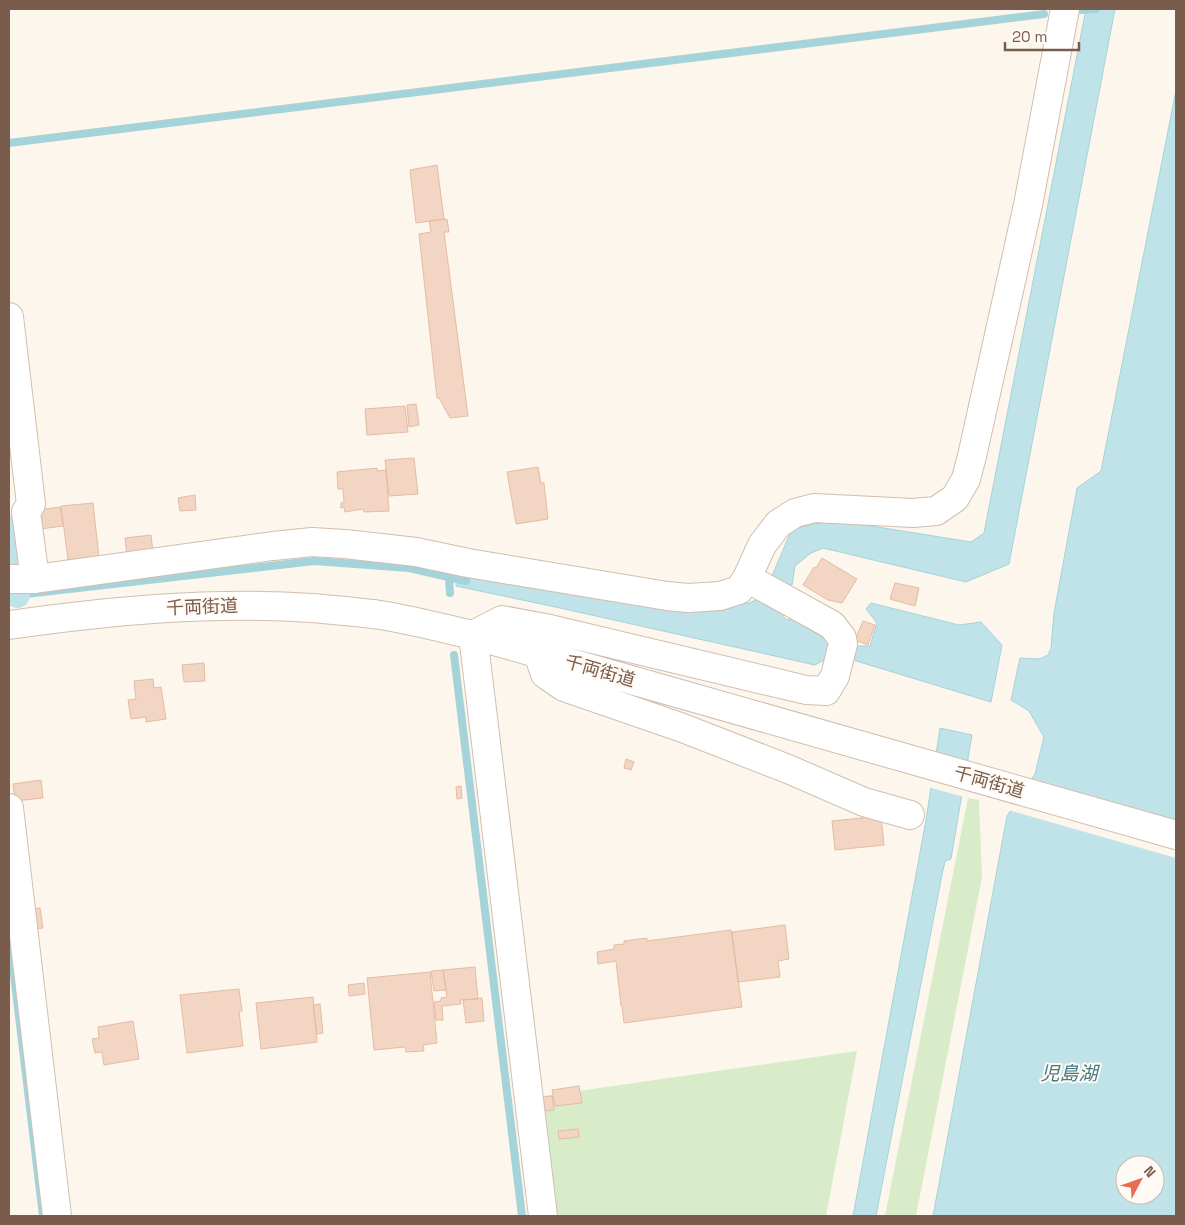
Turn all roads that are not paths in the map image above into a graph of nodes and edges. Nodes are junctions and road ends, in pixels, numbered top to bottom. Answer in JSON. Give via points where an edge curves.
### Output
{"nodes":[{"id":1,"x":1065,"y":9,"type":"edge"},
{"id":2,"x":9,"y":317,"type":"edge"},
{"id":3,"x":22,"y":579,"type":"edge"},
{"id":4,"x":765,"y":588,"type":"junction"},
{"id":5,"x":9,"y":625,"type":"edge"},
{"id":6,"x":473,"y":635,"type":"junction"},
{"id":7,"x":538,"y":653,"type":"junction"},
{"id":8,"x":9,"y":808,"type":"edge"},
{"id":9,"x":910,"y":815,"type":"dead end"},
{"id":10,"x":1176,"y":835,"type":"edge"},
{"id":11,"x":57,"y":1216,"type":"edge"},
{"id":12,"x":543,"y":1216,"type":"edge"}],
"edges":[{"from":1,"to":4,"type":"street","via":[[1028,205],[966,479],[955,498],[936,511],[913,514],[814,508],[795,513],[778,524],[762,545]]},
{"from":2,"to":3,"type":"street","via":[[31,504],[26,512]]},
{"from":3,"to":4,"type":"street","via":[[312,542],[416,552],[468,564],[667,596],[720,596],[739,590]]},
{"from":4,"to":6,"type":"street","via":[[832,625],[842,638],[835,676],[826,691],[806,690],[502,620]]},
{"from":5,"to":6,"type":"street","name":"千両街道","via":[[169,608],[277,606],[379,615]]},
{"from":6,"to":7,"type":"street","name":"千両街道"},
{"from":6,"to":12,"type":"street"},
{"from":7,"to":9,"type":"street","via":[[545,674],[564,686],[680,727],[864,802]]},
{"from":7,"to":10,"type":"street","name":"千両街道"},
{"from":8,"to":11,"type":"street"}]}
